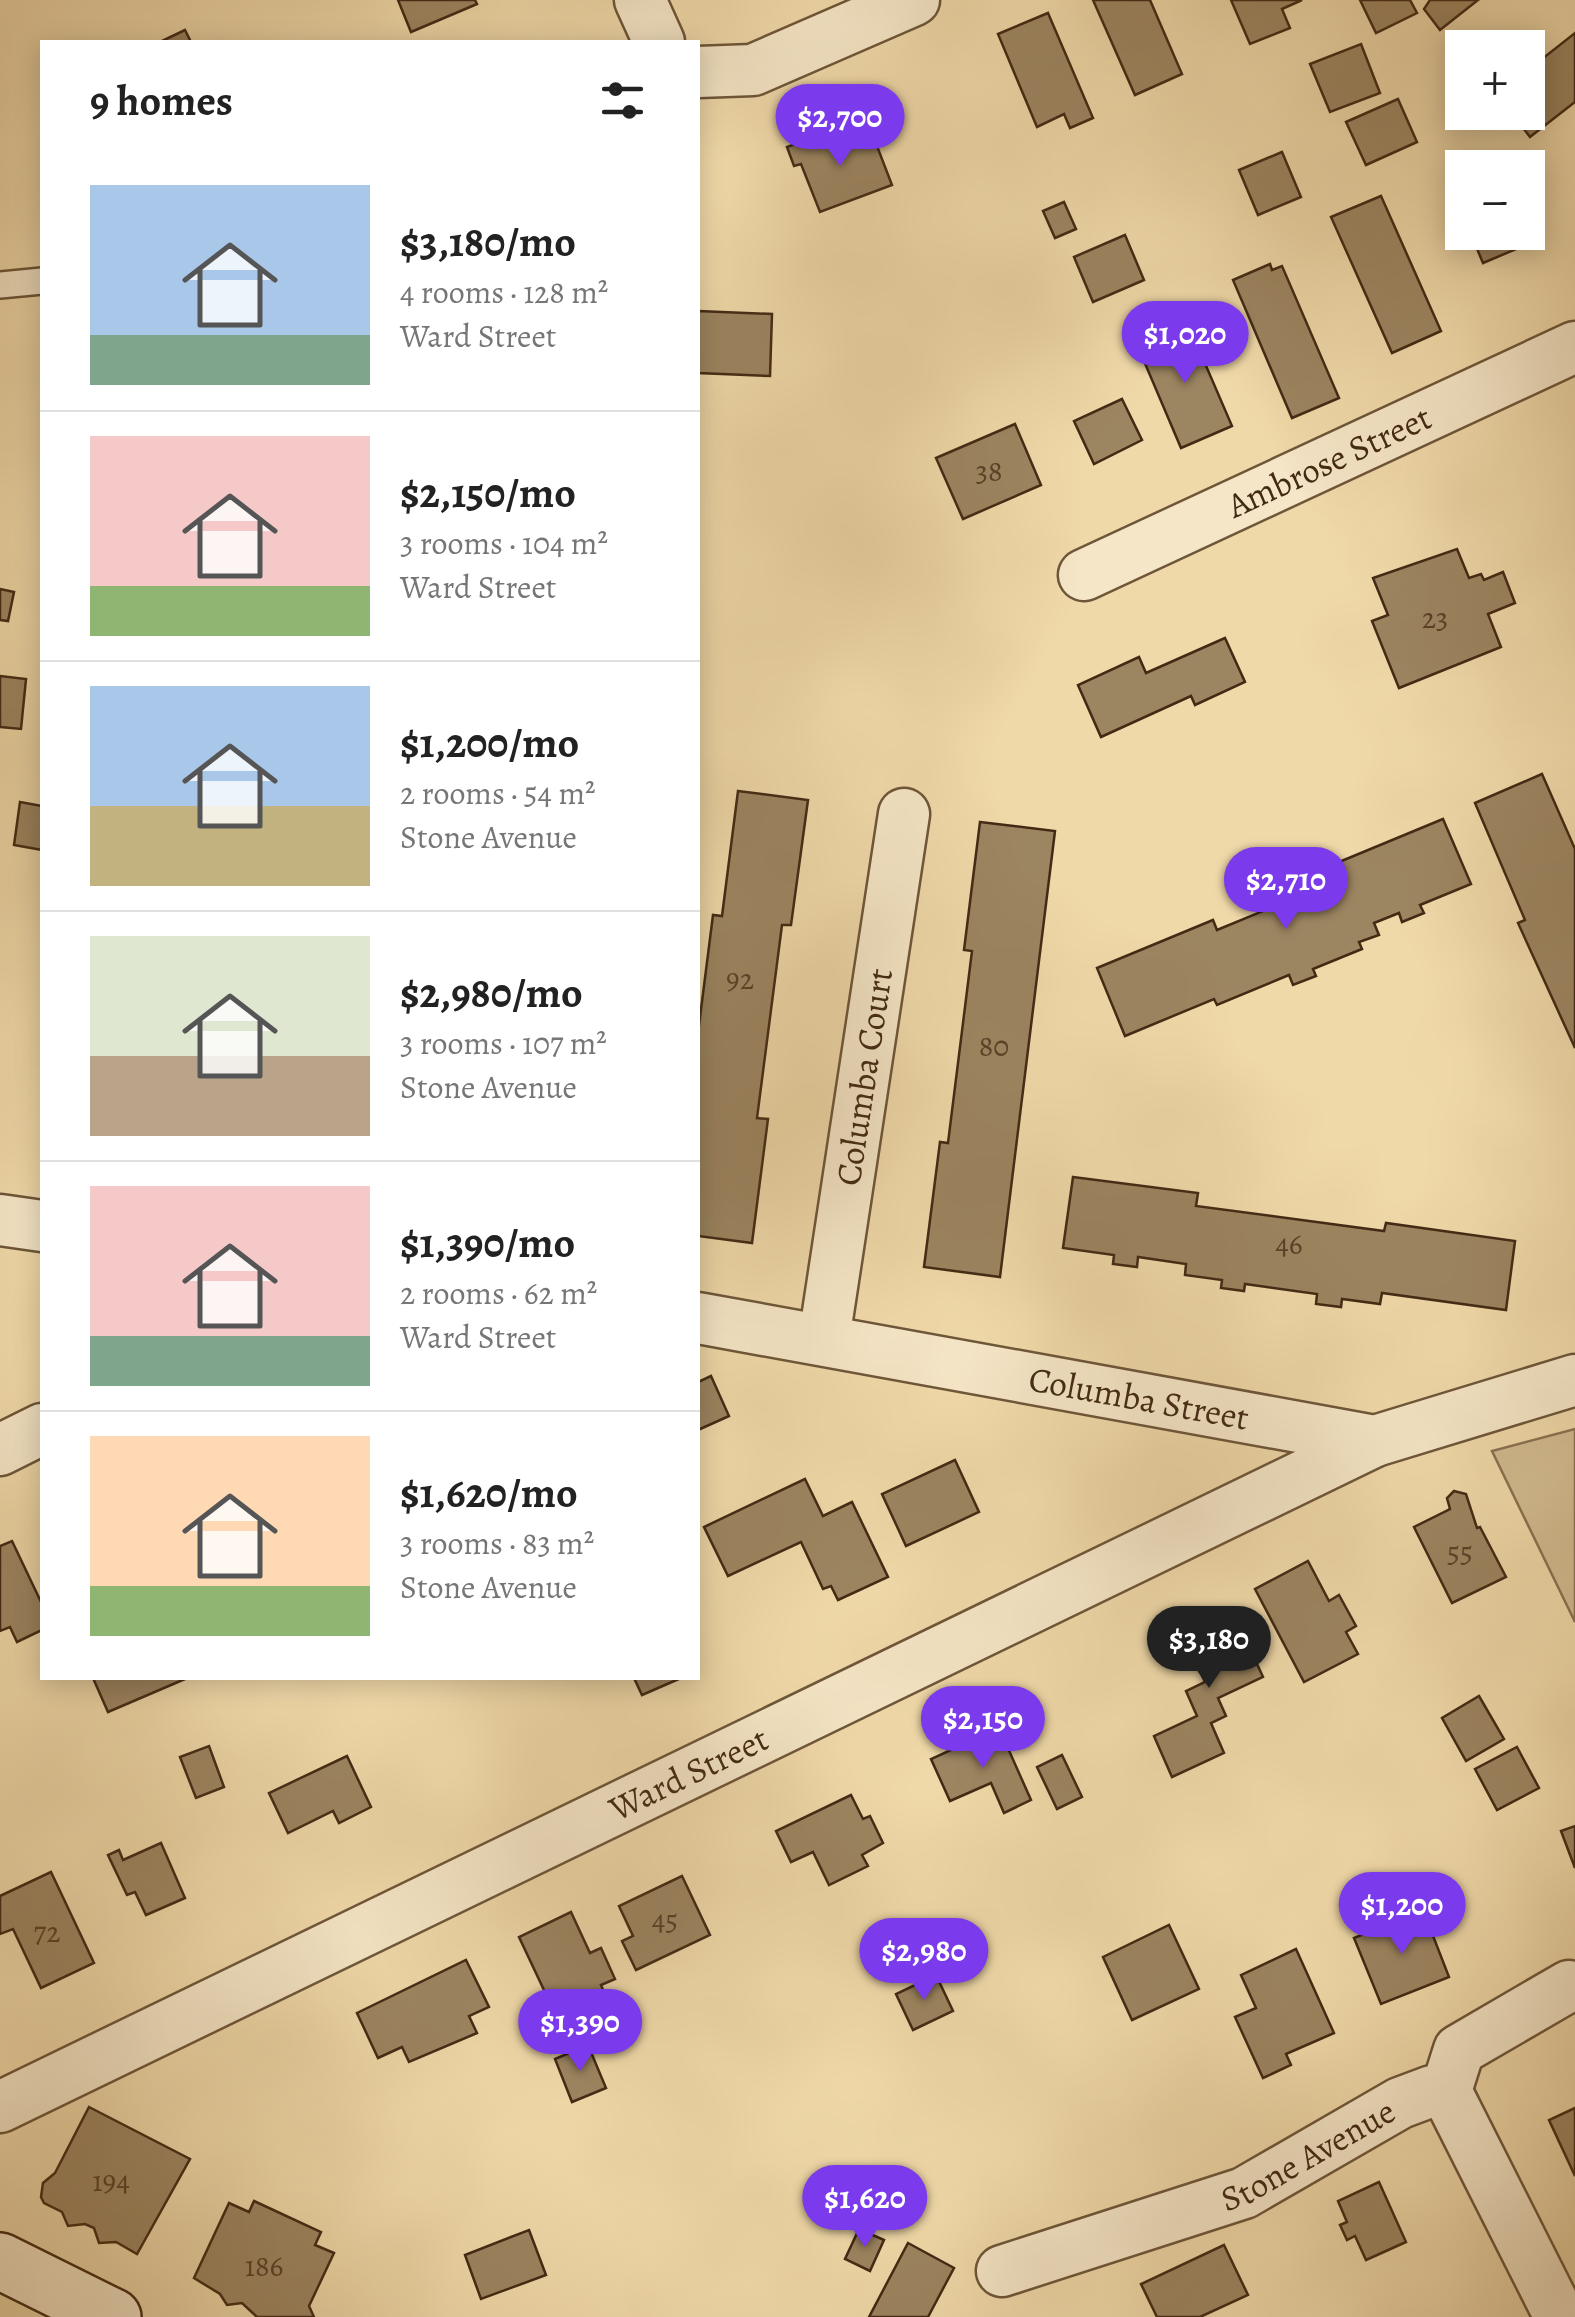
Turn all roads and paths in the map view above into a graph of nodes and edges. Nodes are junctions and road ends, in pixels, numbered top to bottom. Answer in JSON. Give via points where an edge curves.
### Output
{"nodes":[{"id":1,"x":640,"y":0,"type":"edge"},
{"id":2,"x":914,"y":0,"type":"edge"},
{"id":3,"x":658,"y":40,"type":"edge"},
{"id":4,"x":700,"y":72,"type":"edge"},
{"id":5,"x":40,"y":281,"type":"edge"},
{"id":6,"x":0,"y":285,"type":"edge"},
{"id":7,"x":1575,"y":347,"type":"edge"},
{"id":8,"x":1084,"y":575,"type":"dead end"},
{"id":9,"x":904,"y":814,"type":"dead end"},
{"id":10,"x":0,"y":1220,"type":"edge"},
{"id":11,"x":40,"y":1226,"type":"edge"},
{"id":12,"x":700,"y":1318,"type":"edge"},
{"id":13,"x":824,"y":1338,"type":"junction"},
{"id":14,"x":1575,"y":1380,"type":"edge"},
{"id":15,"x":40,"y":1430,"type":"edge"},
{"id":16,"x":1375,"y":1441,"type":"junction"},
{"id":17,"x":0,"y":1450,"type":"edge"},
{"id":18,"x":1569,"y":1986,"type":"dead end"},
{"id":19,"x":1446,"y":2092,"type":"junction"},
{"id":20,"x":0,"y":2107,"type":"edge"},
{"id":21,"x":0,"y":2261,"type":"edge"},
{"id":22,"x":1002,"y":2271,"type":"dead end"},
{"id":23,"x":112,"y":2317,"type":"edge"},
{"id":24,"x":1560,"y":2317,"type":"edge"}],
"edges":[{"from":1,"to":3,"type":"street"},
{"from":2,"to":4,"type":"street","via":[[753,70]]},
{"from":5,"to":6,"type":"lane"},
{"from":7,"to":8,"type":"street","name":"Ambrose Street"},
{"from":9,"to":13,"type":"street","name":"Columba Court"},
{"from":10,"to":11,"type":"street"},
{"from":12,"to":13,"type":"street","name":"Columba Street"},
{"from":13,"to":16,"type":"street","name":"Columba Street"},
{"from":14,"to":16,"type":"street","name":"Columba Street"},
{"from":15,"to":17,"type":"street"},
{"from":16,"to":20,"type":"street","name":"Ward Street"},
{"from":18,"to":19,"type":"street","via":[[1459,2050]]},
{"from":19,"to":22,"type":"street","name":"Stone Avenue","via":[[1400,2103],[1244,2193]]},
{"from":19,"to":24,"type":"street"},
{"from":21,"to":23,"type":"main road"}]}
